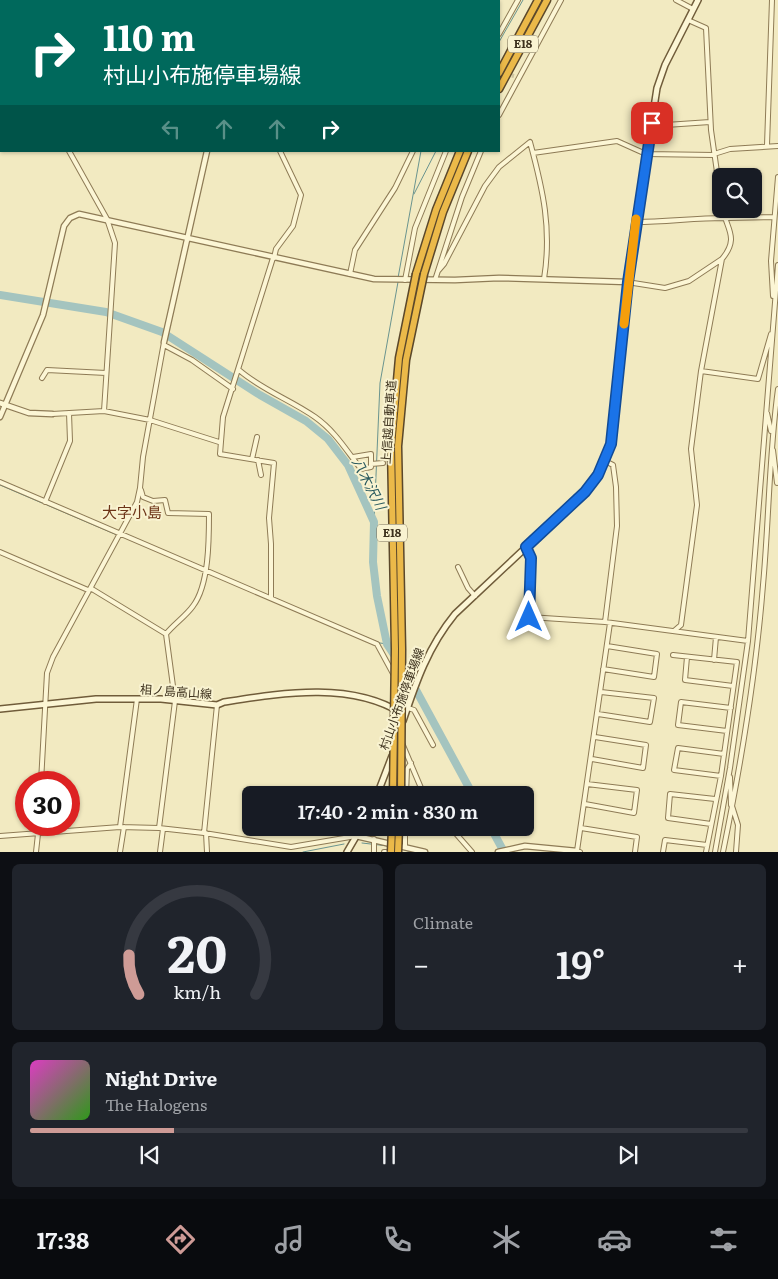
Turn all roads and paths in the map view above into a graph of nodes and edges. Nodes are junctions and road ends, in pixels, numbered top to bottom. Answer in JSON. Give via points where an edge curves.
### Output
{"nodes":[{"id":1,"x":518,"y":0,"type":"edge"},
{"id":2,"x":538,"y":0,"type":"edge"},
{"id":3,"x":547,"y":0,"type":"edge"},
{"id":4,"x":561,"y":0,"type":"edge"},
{"id":5,"x":676,"y":0,"type":"edge"},
{"id":6,"x":698,"y":0,"type":"edge"},
{"id":7,"x":772,"y":0,"type":"edge"},
{"id":8,"x":693,"y":10,"type":"junction"},
{"id":9,"x":688,"y":20,"type":"junction"},
{"id":10,"x":500,"y":32,"type":"edge"},
{"id":11,"x":500,"y":71,"type":"edge"},
{"id":12,"x":500,"y":87,"type":"edge"},
{"id":13,"x":500,"y":113,"type":"edge"},
{"id":14,"x":710,"y":122,"type":"junction"},
{"id":15,"x":652,"y":123,"type":"junction"},
{"id":16,"x":767,"y":145,"type":"junction"},
{"id":17,"x":778,"y":146,"type":"edge"},
{"id":18,"x":69,"y":152,"type":"edge"},
{"id":19,"x":207,"y":152,"type":"edge"},
{"id":20,"x":280,"y":152,"type":"edge"},
{"id":21,"x":413,"y":152,"type":"edge"},
{"id":22,"x":446,"y":152,"type":"edge"},
{"id":23,"x":460,"y":152,"type":"edge"},
{"id":24,"x":468,"y":152,"type":"edge"},
{"id":25,"x":481,"y":152,"type":"edge"},
{"id":26,"x":533,"y":153,"type":"junction"},
{"id":27,"x":646,"y":154,"type":"junction"},
{"id":28,"x":714,"y":155,"type":"junction"},
{"id":29,"x":716,"y":168,"type":"edge"},
{"id":30,"x":778,"y":177,"type":"edge"},
{"id":31,"x":762,"y":217,"type":"edge"},
{"id":32,"x":774,"y":217,"type":"junction"},
{"id":33,"x":712,"y":218,"type":"edge"},
{"id":34,"x":726,"y":218,"type":"edge"},
{"id":35,"x":108,"y":219,"type":"junction"},
{"id":36,"x":636,"y":222,"type":"junction"},
{"id":37,"x":188,"y":238,"type":"junction"},
{"id":38,"x":273,"y":258,"type":"junction"},
{"id":39,"x":722,"y":259,"type":"junction"},
{"id":40,"x":778,"y":265,"type":"edge"},
{"id":41,"x":438,"y":271,"type":"junction"},
{"id":42,"x":350,"y":274,"type":"junction"},
{"id":43,"x":544,"y":279,"type":"junction"},
{"id":44,"x":403,"y":280,"type":"junction"},
{"id":45,"x":435,"y":280,"type":"junction"},
{"id":46,"x":628,"y":282,"type":"junction"},
{"id":47,"x":774,"y":303,"type":"junction"},
{"id":48,"x":772,"y":330,"type":"junction"},
{"id":49,"x":164,"y":343,"type":"junction"},
{"id":50,"x":239,"y":371,"type":"junction"},
{"id":51,"x":701,"y":371,"type":"junction"},
{"id":52,"x":106,"y":373,"type":"junction"},
{"id":53,"x":42,"y":378,"type":"dead end"},
{"id":54,"x":233,"y":388,"type":"junction"},
{"id":55,"x":778,"y":389,"type":"edge"},
{"id":56,"x":2,"y":404,"type":"edge"},
{"id":57,"x":766,"y":408,"type":"junction"},
{"id":58,"x":104,"y":412,"type":"junction"},
{"id":59,"x":68,"y":413,"type":"junction"},
{"id":60,"x":52,"y":414,"type":"joint"},
{"id":61,"x":0,"y":417,"type":"edge"},
{"id":62,"x":150,"y":420,"type":"junction"},
{"id":63,"x":772,"y":435,"type":"junction"},
{"id":64,"x":258,"y":437,"type":"dead end"},
{"id":65,"x":220,"y":442,"type":"junction"},
{"id":66,"x":353,"y":457,"type":"junction"},
{"id":67,"x":252,"y":458,"type":"junction"},
{"id":68,"x":258,"y":460,"type":"junction"},
{"id":69,"x":605,"y":461,"type":"junction"},
{"id":70,"x":372,"y":464,"type":"junction"},
{"id":71,"x":383,"y":464,"type":"dead end"},
{"id":72,"x":260,"y":475,"type":"dead end"},
{"id":73,"x":0,"y":482,"type":"edge"},
{"id":74,"x":777,"y":483,"type":"edge"},
{"id":75,"x":140,"y":488,"type":"junction"},
{"id":76,"x":45,"y":502,"type":"junction"},
{"id":77,"x":120,"y":533,"type":"junction"},
{"id":78,"x":526,"y":547,"type":"junction"},
{"id":79,"x":0,"y":552,"type":"edge"},
{"id":80,"x":458,"y":567,"type":"dead end"},
{"id":81,"x":205,"y":569,"type":"junction"},
{"id":82,"x":88,"y":590,"type":"junction"},
{"id":83,"x":475,"y":596,"type":"junction"},
{"id":84,"x":270,"y":597,"type":"junction"},
{"id":85,"x":605,"y":622,"type":"junction"},
{"id":86,"x":610,"y":623,"type":"junction"},
{"id":87,"x":674,"y":631,"type":"junction"},
{"id":88,"x":166,"y":634,"type":"junction"},
{"id":89,"x":716,"y":637,"type":"junction"},
{"id":90,"x":748,"y":641,"type":"junction"},
{"id":91,"x":607,"y":646,"type":"junction"},
{"id":92,"x":672,"y":656,"type":"dead end"},
{"id":93,"x":687,"y":657,"type":"junction"},
{"id":94,"x":714,"y":660,"type":"junction"},
{"id":95,"x":604,"y":669,"type":"junction"},
{"id":96,"x":733,"y":686,"type":"junction"},
{"id":97,"x":601,"y":692,"type":"junction"},
{"id":98,"x":137,"y":699,"type":"junction"},
{"id":99,"x":175,"y":701,"type":"junction"},
{"id":100,"x":46,"y":704,"type":"junction"},
{"id":101,"x":409,"y":704,"type":"junction"},
{"id":102,"x":217,"y":705,"type":"junction"},
{"id":103,"x":0,"y":708,"type":"edge"},
{"id":104,"x":731,"y":708,"type":"junction"},
{"id":105,"x":598,"y":714,"type":"junction"},
{"id":106,"x":405,"y":715,"type":"junction"},
{"id":107,"x":727,"y":731,"type":"junction"},
{"id":108,"x":398,"y":737,"type":"junction"},
{"id":109,"x":595,"y":737,"type":"junction"},
{"id":110,"x":433,"y":744,"type":"dead end"},
{"id":111,"x":724,"y":754,"type":"junction"},
{"id":112,"x":592,"y":759,"type":"junction"},
{"id":113,"x":411,"y":764,"type":"junction"},
{"id":114,"x":730,"y":768,"type":"junction"},
{"id":115,"x":42,"y":771,"type":"edge"},
{"id":116,"x":722,"y":776,"type":"junction"},
{"id":117,"x":587,"y":784,"type":"junction"},
{"id":118,"x":381,"y":786,"type":"edge"},
{"id":119,"x":393,"y":786,"type":"edge"},
{"id":120,"x":400,"y":786,"type":"edge"},
{"id":121,"x":406,"y":786,"type":"edge"},
{"id":122,"x":420,"y":786,"type":"edge"},
{"id":123,"x":715,"y":799,"type":"junction"},
{"id":124,"x":585,"y":804,"type":"junction"},
{"id":125,"x":732,"y":806,"type":"junction"},
{"id":126,"x":731,"y":815,"type":"junction"},
{"id":127,"x":711,"y":824,"type":"junction"},
{"id":128,"x":122,"y":827,"type":"junction"},
{"id":129,"x":161,"y":828,"type":"junction"},
{"id":130,"x":581,"y":828,"type":"junction"},
{"id":131,"x":80,"y":831,"type":"edge"},
{"id":132,"x":205,"y":833,"type":"junction"},
{"id":133,"x":15,"y":835,"type":"edge"},
{"id":134,"x":0,"y":836,"type":"edge"},
{"id":135,"x":39,"y":836,"type":"edge"},
{"id":136,"x":356,"y":836,"type":"junction"},
{"id":137,"x":392,"y":836,"type":"edge"},
{"id":138,"x":399,"y":836,"type":"edge"},
{"id":139,"x":405,"y":836,"type":"edge"},
{"id":140,"x":458,"y":836,"type":"edge"},
{"id":141,"x":374,"y":842,"type":"junction"},
{"id":142,"x":707,"y":845,"type":"junction"},
{"id":143,"x":405,"y":847,"type":"junction"},
{"id":144,"x":419,"y":851,"type":"edge"},
{"id":145,"x":578,"y":851,"type":"edge"},
{"id":146,"x":36,"y":852,"type":"edge"},
{"id":147,"x":120,"y":852,"type":"edge"},
{"id":148,"x":160,"y":852,"type":"edge"},
{"id":149,"x":207,"y":852,"type":"edge"},
{"id":150,"x":347,"y":852,"type":"edge"},
{"id":151,"x":374,"y":852,"type":"edge"},
{"id":152,"x":391,"y":852,"type":"edge"},
{"id":153,"x":398,"y":852,"type":"edge"},
{"id":154,"x":425,"y":852,"type":"edge"},
{"id":155,"x":472,"y":852,"type":"edge"},
{"id":156,"x":498,"y":852,"type":"edge"},
{"id":157,"x":635,"y":852,"type":"edge"},
{"id":158,"x":663,"y":852,"type":"edge"},
{"id":159,"x":706,"y":852,"type":"edge"},
{"id":160,"x":715,"y":852,"type":"edge"},
{"id":161,"x":723,"y":852,"type":"edge"},
{"id":162,"x":736,"y":852,"type":"edge"}],
"edges":[{"from":1,"to":10,"type":"street"},
{"from":2,"to":11,"type":"highway","number":"E18"},
{"from":3,"to":12,"type":"highway","number":"E18"},
{"from":4,"to":13,"type":"street","via":[[516,77]]},
{"from":5,"to":8,"type":"street"},
{"from":6,"to":8,"type":"main road","name":"村山小布施停車場線"},
{"from":7,"to":16,"type":"street"},
{"from":8,"to":9,"type":"main road","name":"村山小布施停車場線"},
{"from":9,"to":14,"type":"street","via":[[706,28]]},
{"from":9,"to":15,"type":"main road","name":"村山小布施停車場線","via":[[660,77]]},
{"from":14,"to":15,"type":"street"},
{"from":14,"to":28,"type":"street"},
{"from":15,"to":27,"type":"main road","name":"村山小布施停車場線"},
{"from":16,"to":17,"type":"street"},
{"from":16,"to":28,"type":"street","via":[[730,149]]},
{"from":18,"to":35,"type":"street"},
{"from":19,"to":37,"type":"street"},
{"from":20,"to":38,"type":"street","via":[[301,195],[293,226]]},
{"from":21,"to":42,"type":"street","via":[[356,250]]},
{"from":22,"to":44,"type":"street","via":[[415,228]]},
{"from":23,"to":119,"type":"highway","name":"上信越自動車道","number":"E18","bridge":true,"via":[[436,210],[416,274],[399,358],[391,447],[395,665]]},
{"from":24,"to":120,"type":"highway","name":"上信越自動車道","number":"E18","bridge":true,"via":[[443,212],[424,274],[406,360],[398,446],[402,649]]},
{"from":25,"to":41,"type":"street"},
{"from":26,"to":27,"type":"street","via":[[617,141]]},
{"from":26,"to":41,"type":"street","via":[[530,142],[499,167],[478,197],[455,245]]},
{"from":26,"to":43,"type":"street","via":[[546,205],[549,250]]},
{"from":27,"to":28,"type":"street"},
{"from":27,"to":36,"type":"main road","name":"村山小布施停車場線"},
{"from":28,"to":29,"type":"street"},
{"from":30,"to":32,"type":"street"},
{"from":31,"to":32,"type":"street"},
{"from":32,"to":47,"type":"street","via":[[771,261]]},
{"from":33,"to":36,"type":"street"},
{"from":34,"to":39,"type":"street","via":[[732,234],[730,249]]},
{"from":35,"to":37,"type":"street"},
{"from":35,"to":52,"type":"street","via":[[115,243]]},
{"from":35,"to":56,"type":"street","via":[[79,214],[64,226],[43,315]]},
{"from":36,"to":46,"type":"main road","name":"村山小布施停車場線"},
{"from":37,"to":38,"type":"street"},
{"from":37,"to":49,"type":"street"},
{"from":38,"to":42,"type":"street"},
{"from":38,"to":50,"type":"street"},
{"from":39,"to":46,"type":"street","via":[[689,281],[665,288]]},
{"from":39,"to":51,"type":"street"},
{"from":40,"to":47,"type":"street"},
{"from":41,"to":45,"type":"street"},
{"from":42,"to":44,"type":"street"},
{"from":43,"to":45,"type":"street"},
{"from":43,"to":46,"type":"street"},
{"from":44,"to":45,"type":"street"},
{"from":46,"to":69,"type":"main road","name":"村山小布施停車場線","via":[[614,428]]},
{"from":47,"to":48,"type":"street"},
{"from":48,"to":51,"type":"street","via":[[758,379]]},
{"from":48,"to":57,"type":"street"},
{"from":49,"to":54,"type":"street"},
{"from":49,"to":62,"type":"street"},
{"from":50,"to":54,"type":"street"},
{"from":50,"to":66,"type":"street","via":[[316,418]]},
{"from":51,"to":87,"type":"street","via":[[691,449],[697,505],[682,625]]},
{"from":52,"to":53,"type":"street","via":[[47,370]]},
{"from":52,"to":58,"type":"street"},
{"from":54,"to":65,"type":"street","via":[[223,417]]},
{"from":55,"to":63,"type":"street"},
{"from":56,"to":60,"type":"street","via":[[30,413]]},
{"from":56,"to":61,"type":"street"},
{"from":57,"to":63,"type":"street"},
{"from":57,"to":90,"type":"street"},
{"from":58,"to":59,"type":"street"},
{"from":58,"to":62,"type":"street"},
{"from":59,"to":60,"type":"street"},
{"from":59,"to":76,"type":"street","via":[[70,441]]},
{"from":62,"to":65,"type":"street"},
{"from":62,"to":75,"type":"street","via":[[142,457]]},
{"from":63,"to":74,"type":"street"},
{"from":63,"to":125,"type":"street","via":[[763,587]]},
{"from":64,"to":67,"type":"street"},
{"from":65,"to":67,"type":"street","via":[[220,454]]},
{"from":66,"to":70,"type":"street","via":[[361,469]]},
{"from":66,"to":70,"type":"street","via":[[371,454]]},
{"from":67,"to":68,"type":"street"},
{"from":68,"to":72,"type":"street"},
{"from":68,"to":84,"type":"street","via":[[274,462],[268,518]]},
{"from":69,"to":78,"type":"main road","name":"村山小布施停車場線","via":[[585,492]]},
{"from":69,"to":85,"type":"street","via":[[613,464],[616,475],[617,526]]},
{"from":70,"to":71,"type":"street"},
{"from":73,"to":76,"type":"street"},
{"from":75,"to":77,"type":"street","via":[[137,502]]},
{"from":75,"to":81,"type":"street","via":[[143,497],[153,501],[165,500],[168,513],[209,514]]},
{"from":76,"to":77,"type":"street"},
{"from":77,"to":81,"type":"street"},
{"from":77,"to":82,"type":"street"},
{"from":78,"to":83,"type":"main road","name":"村山小布施停車場線"},
{"from":78,"to":85,"type":"street","via":[[531,558],[529,617]]},
{"from":79,"to":82,"type":"street"},
{"from":80,"to":83,"type":"street"},
{"from":81,"to":84,"type":"street"},
{"from":81,"to":88,"type":"street","via":[[200,595],[192,608]]},
{"from":82,"to":88,"type":"street","via":[[92,589]]},
{"from":82,"to":100,"type":"street","via":[[47,673]]},
{"from":83,"to":101,"type":"main road","name":"村山小布施停車場線","via":[[455,614],[434,641]]},
{"from":84,"to":101,"type":"street","via":[[377,644]]},
{"from":85,"to":86,"type":"street"},
{"from":86,"to":87,"type":"street"},
{"from":86,"to":91,"type":"street"},
{"from":87,"to":89,"type":"street"},
{"from":88,"to":99,"type":"street"},
{"from":89,"to":90,"type":"street"},
{"from":89,"to":94,"type":"street"},
{"from":90,"to":114,"type":"street"},
{"from":91,"to":95,"type":"street"},
{"from":91,"to":95,"type":"street","via":[[657,654],[654,677]]},
{"from":92,"to":93,"type":"street"},
{"from":93,"to":94,"type":"street"},
{"from":93,"to":96,"type":"street","via":[[685,680]]},
{"from":94,"to":96,"type":"street","via":[[737,662]]},
{"from":95,"to":97,"type":"street"},
{"from":96,"to":104,"type":"street"},
{"from":97,"to":105,"type":"street"},
{"from":97,"to":105,"type":"street","via":[[654,698],[650,722]]},
{"from":98,"to":99,"type":"main road","name":"相ノ島高山線"},
{"from":98,"to":100,"type":"main road","name":"相ノ島高山線"},
{"from":98,"to":128,"type":"street"},
{"from":99,"to":102,"type":"main road","name":"相ノ島高山線"},
{"from":99,"to":129,"type":"street"},
{"from":100,"to":103,"type":"main road","name":"相ノ島高山線"},
{"from":100,"to":115,"type":"street"},
{"from":101,"to":106,"type":"main road","name":"村山小布施停車場線"},
{"from":101,"to":110,"type":"street"},
{"from":102,"to":106,"type":"main road","name":"相ノ島高山線","via":[[284,693],[310,692],[374,699]]},
{"from":102,"to":132,"type":"street"},
{"from":104,"to":107,"type":"street"},
{"from":104,"to":107,"type":"street","via":[[681,702],[678,725]]},
{"from":105,"to":109,"type":"street"},
{"from":106,"to":108,"type":"main road","name":"村山小布施停車場線"},
{"from":107,"to":111,"type":"street"},
{"from":108,"to":113,"type":"street"},
{"from":108,"to":118,"type":"main road","name":"村山小布施停車場線"},
{"from":109,"to":112,"type":"street"},
{"from":109,"to":112,"type":"street","via":[[646,745],[643,768]]},
{"from":111,"to":116,"type":"street"},
{"from":111,"to":116,"type":"street","via":[[678,748],[674,770]]},
{"from":112,"to":117,"type":"street"},
{"from":113,"to":121,"type":"street","via":[[407,769]]},
{"from":113,"to":122,"type":"street"},
{"from":114,"to":126,"type":"street"},
{"from":114,"to":160,"type":"street"},
{"from":116,"to":123,"type":"street"},
{"from":117,"to":124,"type":"street"},
{"from":117,"to":124,"type":"street","via":[[637,790],[634,813]]},
{"from":123,"to":127,"type":"street"},
{"from":123,"to":127,"type":"street","via":[[670,794],[668,818]]},
{"from":124,"to":130,"type":"street"},
{"from":125,"to":126,"type":"street"},
{"from":125,"to":162,"type":"street","via":[[738,825]]},
{"from":126,"to":161,"type":"street"},
{"from":127,"to":142,"type":"street"},
{"from":128,"to":129,"type":"street"},
{"from":128,"to":131,"type":"street"},
{"from":128,"to":147,"type":"street"},
{"from":129,"to":132,"type":"street"},
{"from":129,"to":148,"type":"street"},
{"from":130,"to":145,"type":"street"},
{"from":130,"to":157,"type":"street","via":[[637,837]]},
{"from":132,"to":136,"type":"street","via":[[291,847]]},
{"from":132,"to":149,"type":"street"},
{"from":133,"to":134,"type":"street"},
{"from":135,"to":146,"type":"street"},
{"from":136,"to":141,"type":"street"},
{"from":136,"to":150,"type":"main road"},
{"from":137,"to":152,"type":"highway","bridge":true},
{"from":138,"to":153,"type":"highway","bridge":true},
{"from":139,"to":143,"type":"street"},
{"from":140,"to":155,"type":"street"},
{"from":141,"to":143,"type":"street"},
{"from":141,"to":151,"type":"street"},
{"from":142,"to":158,"type":"street","via":[[665,840]]},
{"from":142,"to":159,"type":"street"},
{"from":143,"to":144,"type":"street"},
{"from":144,"to":154,"type":"street"},
{"from":145,"to":156,"type":"street","via":[[544,846]]}]}
